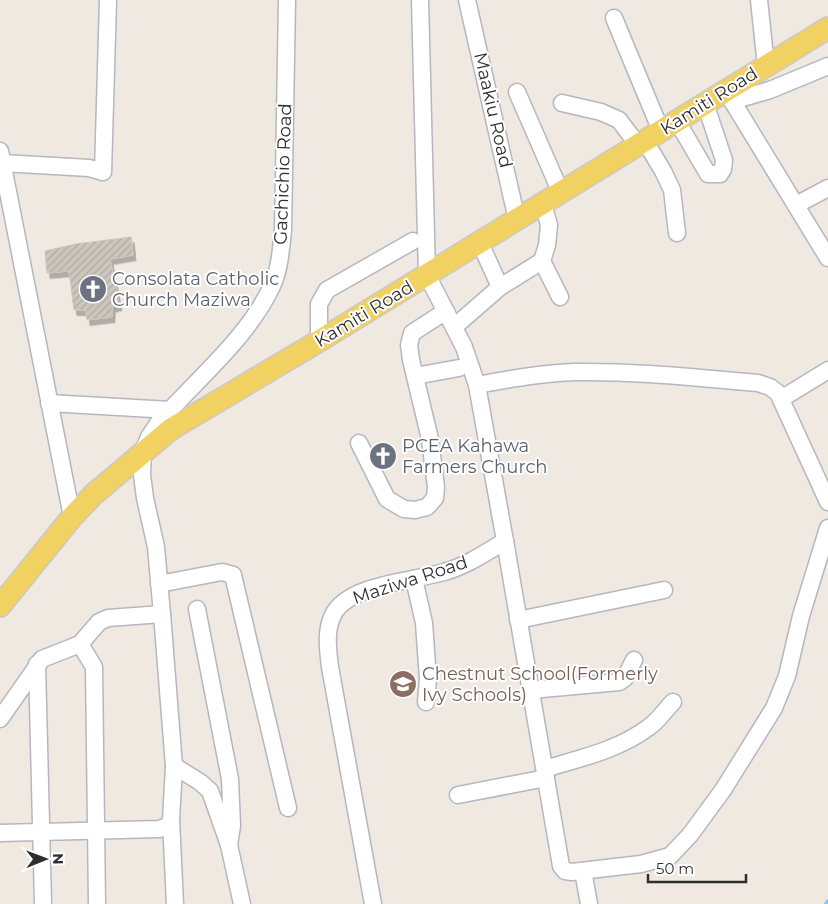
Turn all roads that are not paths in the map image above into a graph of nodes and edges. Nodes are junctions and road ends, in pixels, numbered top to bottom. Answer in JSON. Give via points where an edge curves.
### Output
{"nodes":[{"id":1,"x":108,"y":0,"type":"edge"},
{"id":2,"x":287,"y":0,"type":"edge"},
{"id":3,"x":420,"y":0,"type":"edge"},
{"id":4,"x":467,"y":0,"type":"edge"},
{"id":5,"x":759,"y":0,"type":"edge"},
{"id":6,"x":614,"y":18,"type":"dead end"},
{"id":7,"x":828,"y":28,"type":"edge"},
{"id":8,"x":766,"y":66,"type":"junction"},
{"id":9,"x":828,"y":66,"type":"edge"},
{"id":10,"x":518,"y":92,"type":"dead end"},
{"id":11,"x":729,"y":96,"type":"junction"},
{"id":12,"x":562,"y":103,"type":"dead end"},
{"id":13,"x":705,"y":103,"type":"junction"},
{"id":14,"x":655,"y":134,"type":"junction"},
{"id":15,"x":1,"y":157,"type":"edge"},
{"id":16,"x":828,"y":188,"type":"edge"},
{"id":17,"x":561,"y":193,"type":"junction"},
{"id":18,"x":543,"y":204,"type":"junction"},
{"id":19,"x":796,"y":205,"type":"junction"},
{"id":20,"x":517,"y":220,"type":"junction"},
{"id":21,"x":677,"y":233,"type":"dead end"},
{"id":22,"x":413,"y":241,"type":"dead end"},
{"id":23,"x":480,"y":243,"type":"junction"},
{"id":24,"x":828,"y":258,"type":"edge"},
{"id":25,"x":542,"y":261,"type":"junction"},
{"id":26,"x":427,"y":275,"type":"junction"},
{"id":27,"x":500,"y":287,"type":"junction"},
{"id":28,"x":560,"y":297,"type":"dead end"},
{"id":29,"x":446,"y":311,"type":"junction"},
{"id":30,"x":454,"y":327,"type":"junction"},
{"id":31,"x":319,"y":342,"type":"junction"},
{"id":32,"x":460,"y":368,"type":"dead end"},
{"id":33,"x":828,"y":370,"type":"edge"},
{"id":34,"x":415,"y":376,"type":"junction"},
{"id":35,"x":478,"y":385,"type":"junction"},
{"id":36,"x":782,"y":400,"type":"junction"},
{"id":37,"x":49,"y":403,"type":"junction"},
{"id":38,"x":170,"y":410,"type":"junction"},
{"id":39,"x":359,"y":443,"type":"dead end"},
{"id":40,"x":143,"y":451,"type":"junction"},
{"id":41,"x":828,"y":502,"type":"edge"},
{"id":42,"x":72,"y":518,"type":"junction"},
{"id":43,"x":828,"y":528,"type":"edge"},
{"id":44,"x":505,"y":541,"type":"junction"},
{"id":45,"x":414,"y":579,"type":"junction"},
{"id":46,"x":159,"y":584,"type":"junction"},
{"id":47,"x":664,"y":590,"type":"dead end"},
{"id":48,"x":0,"y":606,"type":"edge"},
{"id":49,"x":197,"y":609,"type":"dead end"},
{"id":50,"x":162,"y":614,"type":"junction"},
{"id":51,"x":518,"y":620,"type":"junction"},
{"id":52,"x":80,"y":644,"type":"junction"},
{"id":53,"x":634,"y":660,"type":"dead end"},
{"id":54,"x":36,"y":664,"type":"junction"},
{"id":55,"x":531,"y":690,"type":"junction"},
{"id":56,"x":426,"y":702,"type":"dead end"},
{"id":57,"x":673,"y":702,"type":"dead end"},
{"id":58,"x":0,"y":719,"type":"edge"},
{"id":59,"x":174,"y":766,"type":"junction"},
{"id":60,"x":546,"y":773,"type":"junction"},
{"id":61,"x":458,"y":795,"type":"dead end"},
{"id":62,"x":288,"y":808,"type":"dead end"},
{"id":63,"x":171,"y":820,"type":"junction"},
{"id":64,"x":42,"y":831,"type":"junction"},
{"id":65,"x":97,"y":831,"type":"junction"},
{"id":66,"x":0,"y":833,"type":"edge"},
{"id":67,"x":230,"y":845,"type":"junction"},
{"id":68,"x":583,"y":870,"type":"junction"},
{"id":69,"x":43,"y":904,"type":"edge"},
{"id":70,"x":97,"y":904,"type":"edge"},
{"id":71,"x":176,"y":904,"type":"edge"},
{"id":72,"x":242,"y":904,"type":"edge"},
{"id":73,"x":373,"y":904,"type":"edge"},
{"id":74,"x":589,"y":904,"type":"edge"}],
"edges":[{"from":1,"to":15,"type":"street","via":[[103,172]]},
{"from":2,"to":38,"type":"street","name":"Gachichio Road","via":[[280,259],[272,285],[254,318]]},
{"from":3,"to":26,"type":"street"},
{"from":4,"to":20,"type":"street","name":"Maakiu Road"},
{"from":5,"to":8,"type":"street","name":"Kamiti Road"},
{"from":6,"to":14,"type":"street"},
{"from":7,"to":8,"type":"main road","name":"Kamiti Road"},
{"from":8,"to":11,"type":"main road","name":"Kamiti Road"},
{"from":9,"to":11,"type":"street","via":[[770,90]]},
{"from":10,"to":17,"type":"street"},
{"from":11,"to":13,"type":"main road","name":"Kamiti Road"},
{"from":11,"to":19,"type":"street"},
{"from":12,"to":14,"type":"street","via":[[601,112]]},
{"from":13,"to":14,"type":"main road","name":"Kamiti Road"},
{"from":13,"to":14,"type":"street","via":[[724,160],[720,174],[708,174]]},
{"from":14,"to":17,"type":"main road","name":"Kamiti Road"},
{"from":14,"to":21,"type":"street","via":[[672,190]]},
{"from":15,"to":37,"type":"street"},
{"from":16,"to":19,"type":"street"},
{"from":17,"to":18,"type":"main road","name":"Kamiti Road"},
{"from":18,"to":20,"type":"main road","name":"Kamiti Road"},
{"from":18,"to":25,"type":"street","via":[[549,225]]},
{"from":19,"to":24,"type":"street"},
{"from":20,"to":23,"type":"main road","name":"Kamiti Road"},
{"from":22,"to":31,"type":"street","via":[[327,290],[319,304]]},
{"from":23,"to":26,"type":"main road","name":"Kamiti Road"},
{"from":23,"to":27,"type":"street"},
{"from":25,"to":27,"type":"street"},
{"from":25,"to":28,"type":"street"},
{"from":26,"to":29,"type":"street"},
{"from":26,"to":31,"type":"main road","name":"Kamiti Road"},
{"from":27,"to":30,"type":"street"},
{"from":29,"to":30,"type":"street"},
{"from":29,"to":34,"type":"street","via":[[412,333],[409,345]]},
{"from":30,"to":35,"type":"street"},
{"from":31,"to":40,"type":"main road","name":"Kamiti Road","via":[[171,430]]},
{"from":32,"to":34,"type":"street"},
{"from":33,"to":36,"type":"street"},
{"from":34,"to":39,"type":"street","via":[[430,439],[436,487],[434,498],[427,507],[404,509],[388,499]]},
{"from":35,"to":36,"type":"street","via":[[576,372],[678,376],[758,383],[770,388]]},
{"from":35,"to":44,"type":"street"},
{"from":36,"to":41,"type":"street"},
{"from":37,"to":38,"type":"street"},
{"from":37,"to":42,"type":"street"},
{"from":38,"to":40,"type":"street","name":"Gachichio Road","via":[[149,437]]},
{"from":40,"to":42,"type":"main road","name":"Kamiti Road"},
{"from":40,"to":46,"type":"street","via":[[145,498],[154,532]]},
{"from":42,"to":48,"type":"main road","name":"Kamiti Road"},
{"from":43,"to":68,"type":"street","via":[[784,684],[774,708],[723,790],[670,856],[642,864]]},
{"from":44,"to":45,"type":"street","name":"Maziwa Road","via":[[464,565]]},
{"from":44,"to":51,"type":"street"},
{"from":45,"to":56,"type":"street","via":[[424,623]]},
{"from":45,"to":73,"type":"street","name":"Maziwa Road","via":[[362,591],[344,601],[333,614],[327,632],[330,667]]},
{"from":46,"to":50,"type":"street"},
{"from":46,"to":62,"type":"street","via":[[222,572],[233,576]]},
{"from":47,"to":51,"type":"street"},
{"from":49,"to":67,"type":"street","via":[[230,779]]},
{"from":50,"to":52,"type":"street","via":[[108,618],[99,622]]},
{"from":50,"to":59,"type":"street"},
{"from":51,"to":55,"type":"street"},
{"from":52,"to":54,"type":"street","via":[[45,656]]},
{"from":52,"to":65,"type":"street","via":[[94,667]]},
{"from":53,"to":55,"type":"street","via":[[625,678],[619,682]]},
{"from":54,"to":58,"type":"street"},
{"from":54,"to":64,"type":"street"},
{"from":55,"to":60,"type":"street"},
{"from":57,"to":60,"type":"street","via":[[650,727],[628,740]]},
{"from":59,"to":63,"type":"street"},
{"from":59,"to":67,"type":"street","via":[[210,791]]},
{"from":60,"to":61,"type":"street"},
{"from":60,"to":68,"type":"street","via":[[561,866],[565,871]]},
{"from":63,"to":65,"type":"street","via":[[169,825],[160,829]]},
{"from":63,"to":71,"type":"street"},
{"from":64,"to":65,"type":"street"},
{"from":64,"to":66,"type":"street"},
{"from":64,"to":69,"type":"street"},
{"from":65,"to":70,"type":"street"},
{"from":67,"to":72,"type":"street"},
{"from":68,"to":74,"type":"street"}]}
